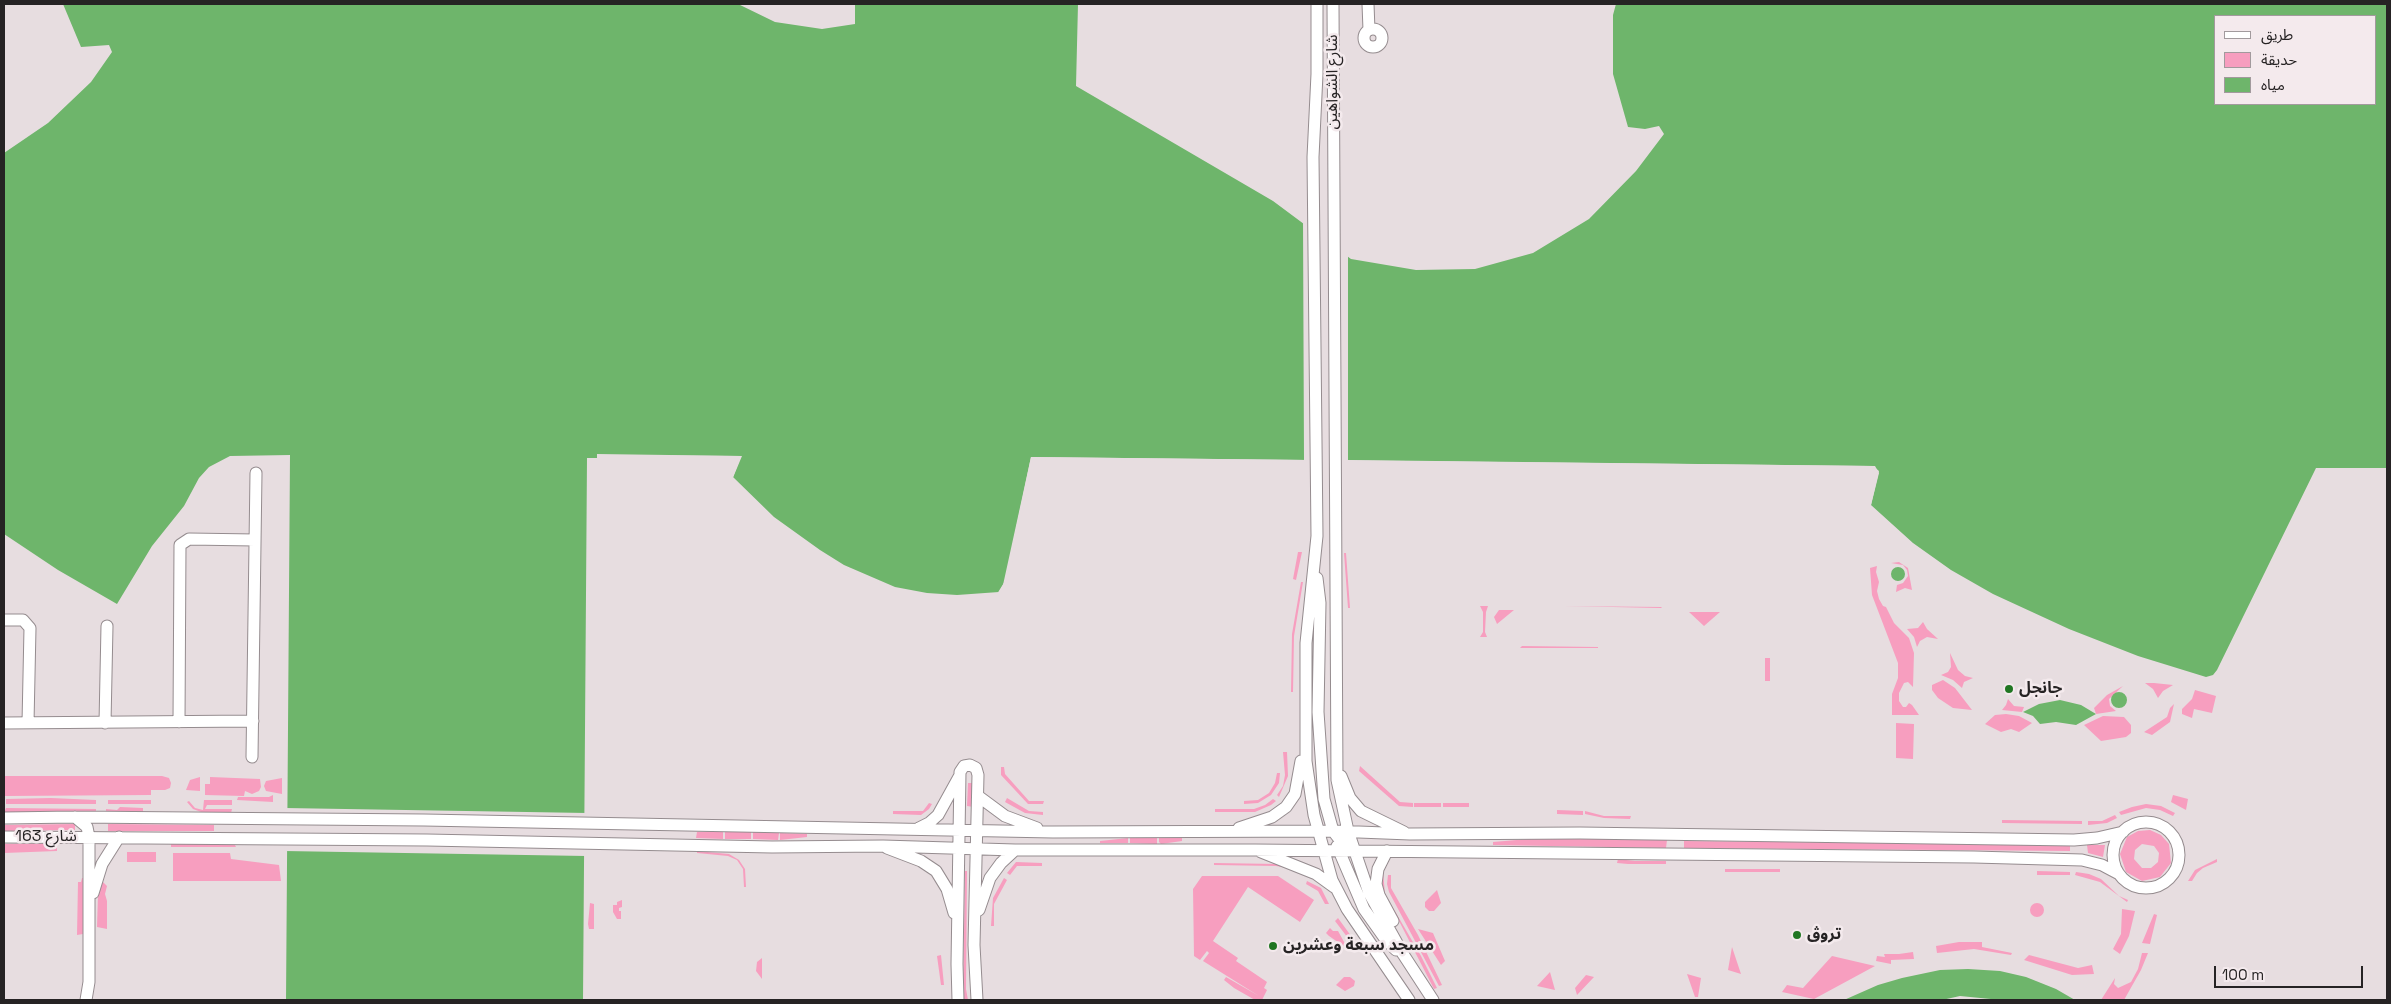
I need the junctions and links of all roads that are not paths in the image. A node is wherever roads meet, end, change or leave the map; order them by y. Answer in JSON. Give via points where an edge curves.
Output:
{"nodes":[{"id":1,"x":1317,"y":4,"type":"edge"},
{"id":2,"x":1333,"y":4,"type":"edge"},
{"id":3,"x":1368,"y":4,"type":"edge"},
{"id":4,"x":1369,"y":30,"type":"dead end"},
{"id":5,"x":256,"y":473,"type":"dead end"},
{"id":6,"x":255,"y":540,"type":"junction"},
{"id":7,"x":1314,"y":567,"type":"junction"},
{"id":8,"x":4,"y":620,"type":"edge"},
{"id":9,"x":107,"y":626,"type":"dead end"},
{"id":10,"x":179,"y":722,"type":"junction"},
{"id":11,"x":253,"y":722,"type":"junction"},
{"id":12,"x":4,"y":723,"type":"edge"},
{"id":13,"x":28,"y":723,"type":"junction"},
{"id":14,"x":105,"y":723,"type":"junction"},
{"id":15,"x":1305,"y":742,"type":"junction"},
{"id":16,"x":252,"y":758,"type":"dead end"},
{"id":17,"x":1336,"y":763,"type":"junction"},
{"id":18,"x":960,"y":776,"type":"junction"},
{"id":19,"x":978,"y":796,"type":"junction"},
{"id":20,"x":75,"y":817,"type":"junction"},
{"id":21,"x":4,"y":818,"type":"edge"},
{"id":22,"x":918,"y":829,"type":"junction"},
{"id":23,"x":959,"y":830,"type":"junction"},
{"id":24,"x":978,"y":831,"type":"junction"},
{"id":25,"x":1229,"y":831,"type":"junction"},
{"id":26,"x":1318,"y":831,"type":"junction"},
{"id":27,"x":1333,"y":831,"type":"junction"},
{"id":28,"x":1348,"y":831,"type":"junction"},
{"id":29,"x":1053,"y":832,"type":"junction"},
{"id":30,"x":2123,"y":832,"type":"junction"},
{"id":31,"x":1410,"y":834,"type":"junction"},
{"id":32,"x":4,"y":837,"type":"edge"},
{"id":33,"x":89,"y":837,"type":"junction"},
{"id":34,"x":119,"y":837,"type":"junction"},
{"id":35,"x":883,"y":846,"type":"junction"},
{"id":36,"x":959,"y":848,"type":"junction"},
{"id":37,"x":977,"y":848,"type":"junction"},
{"id":38,"x":1015,"y":850,"type":"junction"},
{"id":39,"x":1255,"y":850,"type":"junction"},
{"id":40,"x":1323,"y":851,"type":"junction"},
{"id":41,"x":1339,"y":851,"type":"junction"},
{"id":42,"x":1354,"y":851,"type":"junction"},
{"id":43,"x":1387,"y":851,"type":"junction"},
{"id":44,"x":2119,"y":874,"type":"junction"},
{"id":45,"x":1336,"y":889,"type":"junction"},
{"id":46,"x":90,"y":906,"type":"junction"},
{"id":47,"x":975,"y":924,"type":"junction"},
{"id":48,"x":958,"y":927,"type":"junction"},
{"id":49,"x":1403,"y":954,"type":"junction"},
{"id":50,"x":89,"y":982,"type":"junction"},
{"id":51,"x":86,"y":1000,"type":"edge"},
{"id":52,"x":92,"y":1000,"type":"edge"},
{"id":53,"x":958,"y":1000,"type":"edge"},
{"id":54,"x":977,"y":1000,"type":"edge"},
{"id":55,"x":1409,"y":1000,"type":"edge"},
{"id":56,"x":1433,"y":1000,"type":"edge"}],
"edges":[{"from":1,"to":7,"type":"street","name":"شارع الشواهين","via":[[1313,157],[1317,536]]},
{"from":2,"to":17,"type":"street","name":"شارع الشواهين"},
{"from":3,"to":4,"type":"street"},
{"from":5,"to":6,"type":"street"},
{"from":6,"to":10,"type":"street","via":[[189,539],[180,545]]},
{"from":6,"to":11,"type":"street"},
{"from":7,"to":15,"type":"street","via":[[1306,642]]},
{"from":7,"to":27,"type":"street","via":[[1320,603],[1318,712],[1321,763],[1324,799]]},
{"from":8,"to":13,"type":"street","via":[[23,620],[29,626]]},
{"from":9,"to":14,"type":"street"},
{"from":10,"to":11,"type":"street"},
{"from":10,"to":14,"type":"street"},
{"from":11,"to":16,"type":"street"},
{"from":12,"to":13,"type":"street"},
{"from":13,"to":14,"type":"street"},
{"from":15,"to":25,"type":"street","via":[[1297,786],[1286,807],[1272,817]]},
{"from":15,"to":26,"type":"street","via":[[1307,779]]},
{"from":17,"to":28,"type":"street","name":"شارع الشواهين"},
{"from":17,"to":31,"type":"street","via":[[1350,798],[1361,811]]},
{"from":18,"to":19,"type":"street","via":[[961,769],[967,765],[976,768]]},
{"from":18,"to":22,"type":"street","via":[[938,815]]},
{"from":18,"to":23,"type":"street"},
{"from":19,"to":24,"type":"street"},
{"from":19,"to":29,"type":"street","via":[[1014,820]]},
{"from":20,"to":21,"type":"street","name":"شارع 163"},
{"from":20,"to":22,"type":"street","name":"شارع 163"},
{"from":20,"to":33,"type":"street","via":[[84,823]]},
{"from":22,"to":23,"type":"street","name":"شارع 163"},
{"from":23,"to":24,"type":"street","name":"شارع 163"},
{"from":23,"to":36,"type":"street"},
{"from":24,"to":29,"type":"street","name":"شارع 163"},
{"from":24,"to":37,"type":"street"},
{"from":25,"to":26,"type":"street","name":"شارع 163"},
{"from":25,"to":29,"type":"street","name":"شارع 163"},
{"from":26,"to":27,"type":"street","name":"شارع 163"},
{"from":26,"to":40,"type":"street"},
{"from":26,"to":41,"type":"street","via":[[1328,837]]},
{"from":27,"to":28,"type":"street","name":"شارع 163"},
{"from":27,"to":42,"type":"street","via":[[1344,845]]},
{"from":28,"to":31,"type":"street","name":"شارع 163"},
{"from":28,"to":42,"type":"street","name":"شارع الشواهين"},
{"from":30,"to":31,"type":"street","name":"شارع 163","via":[[2084,840],[1589,833]]},
{"from":30,"to":44,"type":"street","via":[[2113,852]]},
{"from":30,"to":44,"type":"street","via":[[2134,824],[2148,822],[2161,826],[2172,834],[2180,857],[2174,874],[2154,888],[2134,886]]},
{"from":32,"to":33,"type":"street","name":"شارع 163"},
{"from":33,"to":34,"type":"street","name":"شارع 163"},
{"from":33,"to":46,"type":"street"},
{"from":34,"to":35,"type":"street","name":"شارع 163"},
{"from":34,"to":46,"type":"street","via":[[102,864]]},
{"from":35,"to":36,"type":"street","name":"شارع 163"},
{"from":35,"to":48,"type":"street","via":[[921,861],[936,871],[947,888]]},
{"from":36,"to":37,"type":"street","name":"شارع 163"},
{"from":36,"to":48,"type":"street"},
{"from":37,"to":38,"type":"street","name":"شارع 163"},
{"from":37,"to":47,"type":"street"},
{"from":38,"to":39,"type":"street","name":"شارع 163"},
{"from":38,"to":47,"type":"street","via":[[990,878]]},
{"from":39,"to":40,"type":"street","name":"شارع 163"},
{"from":39,"to":45,"type":"street","via":[[1316,874]]},
{"from":40,"to":41,"type":"street","name":"شارع 163"},
{"from":40,"to":45,"type":"street"},
{"from":41,"to":42,"type":"street","name":"شارع 163"},
{"from":41,"to":49,"type":"street","via":[[1371,920],[1390,946]]},
{"from":42,"to":43,"type":"street","name":"شارع 163"},
{"from":42,"to":49,"type":"street","name":"شارع الشواهين","via":[[1369,893]]},
{"from":43,"to":44,"type":"street","name":"شارع 163","via":[[2073,859],[2097,863]]},
{"from":43,"to":49,"type":"street","via":[[1378,869],[1376,884],[1400,938]]},
{"from":45,"to":55,"type":"street"},
{"from":46,"to":50,"type":"street"},
{"from":47,"to":54,"type":"street"},
{"from":48,"to":53,"type":"street"},
{"from":49,"to":56,"type":"street"},
{"from":50,"to":51,"type":"street"},
{"from":50,"to":52,"type":"street"}]}
